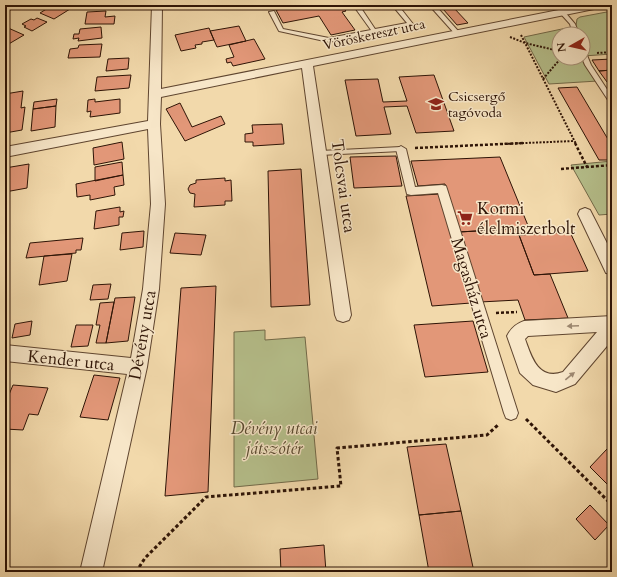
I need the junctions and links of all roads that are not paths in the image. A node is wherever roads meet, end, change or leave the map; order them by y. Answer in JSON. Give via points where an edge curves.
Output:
{"nodes":[{"id":1,"x":13,"y":5,"type":"edge"},
{"id":2,"x":157,"y":5,"type":"edge"},
{"id":3,"x":356,"y":5,"type":"edge"},
{"id":4,"x":395,"y":5,"type":"edge"},
{"id":5,"x":432,"y":5,"type":"edge"},
{"id":6,"x":478,"y":5,"type":"edge"},
{"id":7,"x":496,"y":5,"type":"edge"},
{"id":8,"x":599,"y":5,"type":"edge"},
{"id":9,"x":5,"y":9,"type":"edge"},
{"id":10,"x":272,"y":12,"type":"dead end"},
{"id":11,"x":562,"y":12,"type":"junction"},
{"id":12,"x":573,"y":26,"type":"edge"},
{"id":13,"x":374,"y":31,"type":"junction"},
{"id":14,"x":457,"y":33,"type":"junction"},
{"id":15,"x":307,"y":64,"type":"junction"},
{"id":16,"x":589,"y":66,"type":"edge"},
{"id":17,"x":155,"y":94,"type":"junction"},
{"id":18,"x":612,"y":102,"type":"edge"},
{"id":19,"x":154,"y":124,"type":"junction"},
{"id":20,"x":401,"y":149,"type":"joint"},
{"id":21,"x":5,"y":152,"type":"edge"},
{"id":22,"x":320,"y":153,"type":"junction"},
{"id":23,"x":585,"y":214,"type":"dead end"},
{"id":24,"x":612,"y":268,"type":"edge"},
{"id":25,"x":344,"y":314,"type":"dead end"},
{"id":26,"x":612,"y":324,"type":"edge"},
{"id":27,"x":612,"y":328,"type":"edge"},
{"id":28,"x":5,"y":353,"type":"edge"},
{"id":29,"x":138,"y":367,"type":"junction"},
{"id":30,"x":511,"y":413,"type":"road end"},
{"id":31,"x":90,"y":572,"type":"edge"}],
"edges":[{"from":1,"to":9,"type":"street"},
{"from":2,"to":17,"type":"street","name":"Dévény utca"},
{"from":3,"to":13,"type":"lane"},
{"from":4,"to":13,"type":"lane","via":[[410,24]]},
{"from":5,"to":14,"type":"lane"},
{"from":6,"to":7,"type":"lane"},
{"from":8,"to":11,"type":"street","name":"Vöröskereszt utca"},
{"from":10,"to":13,"type":"lane","via":[[281,30],[329,40]]},
{"from":11,"to":12,"type":"lane"},
{"from":11,"to":14,"type":"street","name":"Vöröskereszt utca"},
{"from":14,"to":15,"type":"street","name":"Vöröskereszt utca"},
{"from":15,"to":17,"type":"street","name":"Vöröskereszt utca"},
{"from":15,"to":22,"type":"street","name":"Tolcsvai utca"},
{"from":16,"to":18,"type":"lane"},
{"from":17,"to":19,"type":"street","name":"Dévény utca"},
{"from":19,"to":21,"type":"street"},
{"from":19,"to":29,"type":"street","name":"Dévény utca","via":[[158,204],[151,289]]},
{"from":20,"to":22,"type":"lane"},
{"from":20,"to":30,"type":"street","name":"Magasház utca","via":[[411,191],[442,189]]},
{"from":22,"to":25,"type":"street","name":"Tolcsvai utca"},
{"from":23,"to":24,"type":"street"},
{"from":26,"to":27,"type":"street","name":"Magasház utca","one_way":true,"via":[[524,329],[516,336],[526,367],[539,378],[556,383],[570,378]]},
{"from":28,"to":29,"type":"street","name":"Kender utca"},
{"from":29,"to":31,"type":"street","name":"Dévény utca"}]}
